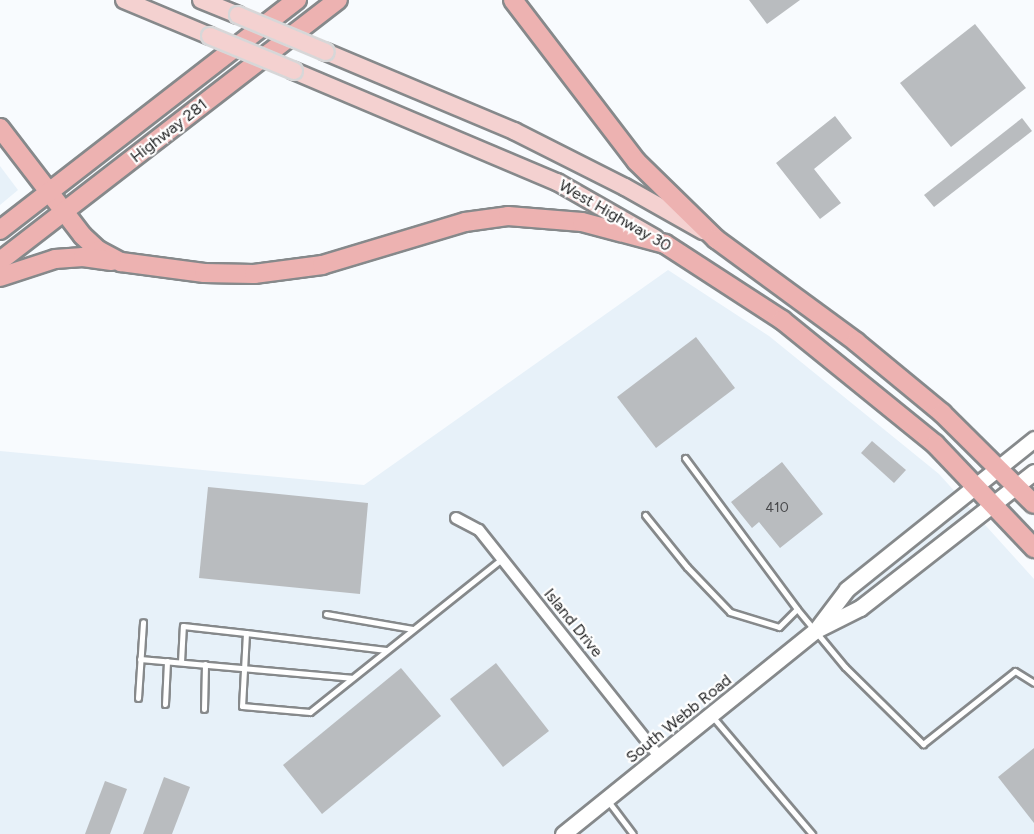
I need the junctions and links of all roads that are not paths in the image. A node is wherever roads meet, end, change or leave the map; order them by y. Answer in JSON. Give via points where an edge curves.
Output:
{"nodes":[{"id":1,"x":124,"y":0,"type":"edge"},
{"id":2,"x":201,"y":0,"type":"edge"},
{"id":3,"x":297,"y":0,"type":"edge"},
{"id":4,"x":338,"y":0,"type":"edge"},
{"id":5,"x":514,"y":0,"type":"edge"},
{"id":6,"x":0,"y":128,"type":"edge"},
{"id":7,"x":48,"y":192,"type":"junction"},
{"id":8,"x":64,"y":212,"type":"junction"},
{"id":9,"x":0,"y":230,"type":"edge"},
{"id":10,"x":716,"y":239,"type":"junction"},
{"id":11,"x":665,"y":244,"type":"junction"},
{"id":12,"x":0,"y":261,"type":"edge"},
{"id":13,"x":121,"y":262,"type":"junction"},
{"id":14,"x":0,"y":277,"type":"edge"},
{"id":15,"x":1034,"y":440,"type":"edge"},
{"id":16,"x":685,"y":458,"type":"dead end"},
{"id":17,"x":999,"y":466,"type":"junction"},
{"id":18,"x":1034,"y":472,"type":"edge"},
{"id":19,"x":976,"y":485,"type":"junction"},
{"id":20,"x":1017,"y":485,"type":"junction"},
{"id":21,"x":993,"y":504,"type":"junction"},
{"id":22,"x":1034,"y":504,"type":"edge"},
{"id":23,"x":645,"y":515,"type":"dead end"},
{"id":24,"x":456,"y":518,"type":"dead end"},
{"id":25,"x":1034,"y":548,"type":"edge"},
{"id":26,"x":502,"y":559,"type":"junction"},
{"id":27,"x":797,"y":609,"type":"junction"},
{"id":28,"x":326,"y":614,"type":"dead end"},
{"id":29,"x":143,"y":622,"type":"dead end"},
{"id":30,"x":413,"y":628,"type":"junction"},
{"id":31,"x":816,"y":630,"type":"junction"},
{"id":32,"x":246,"y":633,"type":"junction"},
{"id":33,"x":386,"y":650,"type":"junction"},
{"id":34,"x":140,"y":659,"type":"junction"},
{"id":35,"x":167,"y":662,"type":"junction"},
{"id":36,"x":181,"y":662,"type":"junction"},
{"id":37,"x":205,"y":664,"type":"junction"},
{"id":38,"x":244,"y":667,"type":"junction"},
{"id":39,"x":351,"y":678,"type":"junction"},
{"id":40,"x":1034,"y":683,"type":"edge"},
{"id":41,"x":138,"y":698,"type":"dead end"},
{"id":42,"x":165,"y":704,"type":"dead end"},
{"id":43,"x":204,"y":709,"type":"dead end"},
{"id":44,"x":712,"y":716,"type":"junction"},
{"id":45,"x":659,"y":756,"type":"junction"},
{"id":46,"x":607,"y":800,"type":"junction"},
{"id":47,"x":563,"y":834,"type":"edge"},
{"id":48,"x":633,"y":834,"type":"edge"},
{"id":49,"x":812,"y":834,"type":"edge"}],
"edges":[{"from":1,"to":11,"type":"main road","name":"West Highway 30","bridge":true,"via":[[557,182]]},
{"from":2,"to":10,"type":"main road","name":"West Highway 30","bridge":true,"via":[[514,131],[626,187]]},
{"from":3,"to":7,"type":"highway","name":"Highway 281"},
{"from":4,"to":8,"type":"highway","name":"Highway 281"},
{"from":5,"to":10,"type":"highway","via":[[636,161]]},
{"from":6,"to":7,"type":"highway"},
{"from":7,"to":8,"type":"highway"},
{"from":7,"to":9,"type":"highway","name":"Highway 281"},
{"from":8,"to":12,"type":"highway","name":"Highway 281"},
{"from":8,"to":13,"type":"highway","via":[[98,250]]},
{"from":10,"to":17,"type":"highway","name":"West Highway 30","via":[[856,342]]},
{"from":11,"to":13,"type":"highway","via":[[582,222],[508,216],[465,222],[322,266],[254,274],[204,273]]},
{"from":11,"to":19,"type":"highway","name":"West Highway 30","via":[[782,320],[935,444]]},
{"from":13,"to":14,"type":"highway","via":[[82,256],[55,259]]},
{"from":15,"to":17,"type":"street","name":"South Webb Road"},
{"from":16,"to":27,"type":"lane"},
{"from":17,"to":19,"type":"street","name":"South Webb Road"},
{"from":17,"to":20,"type":"highway","name":"West Highway 30"},
{"from":18,"to":20,"type":"street","name":"South Webb Road"},
{"from":19,"to":21,"type":"highway","name":"West Highway 30"},
{"from":19,"to":31,"type":"street","name":"South Webb Road","via":[[847,589]]},
{"from":20,"to":21,"type":"street","name":"South Webb Road"},
{"from":20,"to":22,"type":"highway","name":"West Highway 30"},
{"from":21,"to":25,"type":"highway","name":"West Highway 30"},
{"from":21,"to":31,"type":"street","name":"South Webb Road","via":[[860,608]]},
{"from":23,"to":27,"type":"lane","via":[[730,612],[779,627]]},
{"from":24,"to":26,"type":"street","name":"Island Drive","via":[[479,530]]},
{"from":26,"to":30,"type":"lane"},
{"from":26,"to":45,"type":"street","name":"Island Drive"},
{"from":27,"to":31,"type":"lane"},
{"from":28,"to":30,"type":"lane"},
{"from":29,"to":34,"type":"lane"},
{"from":30,"to":33,"type":"lane"},
{"from":31,"to":40,"type":"lane","via":[[845,667],[923,744],[1016,670]]},
{"from":31,"to":44,"type":"street","name":"South Webb Road"},
{"from":32,"to":33,"type":"lane"},
{"from":32,"to":36,"type":"lane","via":[[183,626]]},
{"from":32,"to":38,"type":"lane"},
{"from":33,"to":39,"type":"lane"},
{"from":34,"to":35,"type":"lane"},
{"from":34,"to":41,"type":"lane"},
{"from":35,"to":36,"type":"lane"},
{"from":35,"to":42,"type":"lane"},
{"from":36,"to":37,"type":"lane"},
{"from":37,"to":38,"type":"lane"},
{"from":37,"to":43,"type":"lane"},
{"from":38,"to":39,"type":"lane"},
{"from":38,"to":39,"type":"lane","via":[[242,706],[310,712]]},
{"from":44,"to":45,"type":"street","name":"South Webb Road"},
{"from":44,"to":49,"type":"lane"},
{"from":45,"to":46,"type":"street","name":"South Webb Road"},
{"from":46,"to":47,"type":"street","name":"South Webb Road"},
{"from":46,"to":48,"type":"lane"}]}
